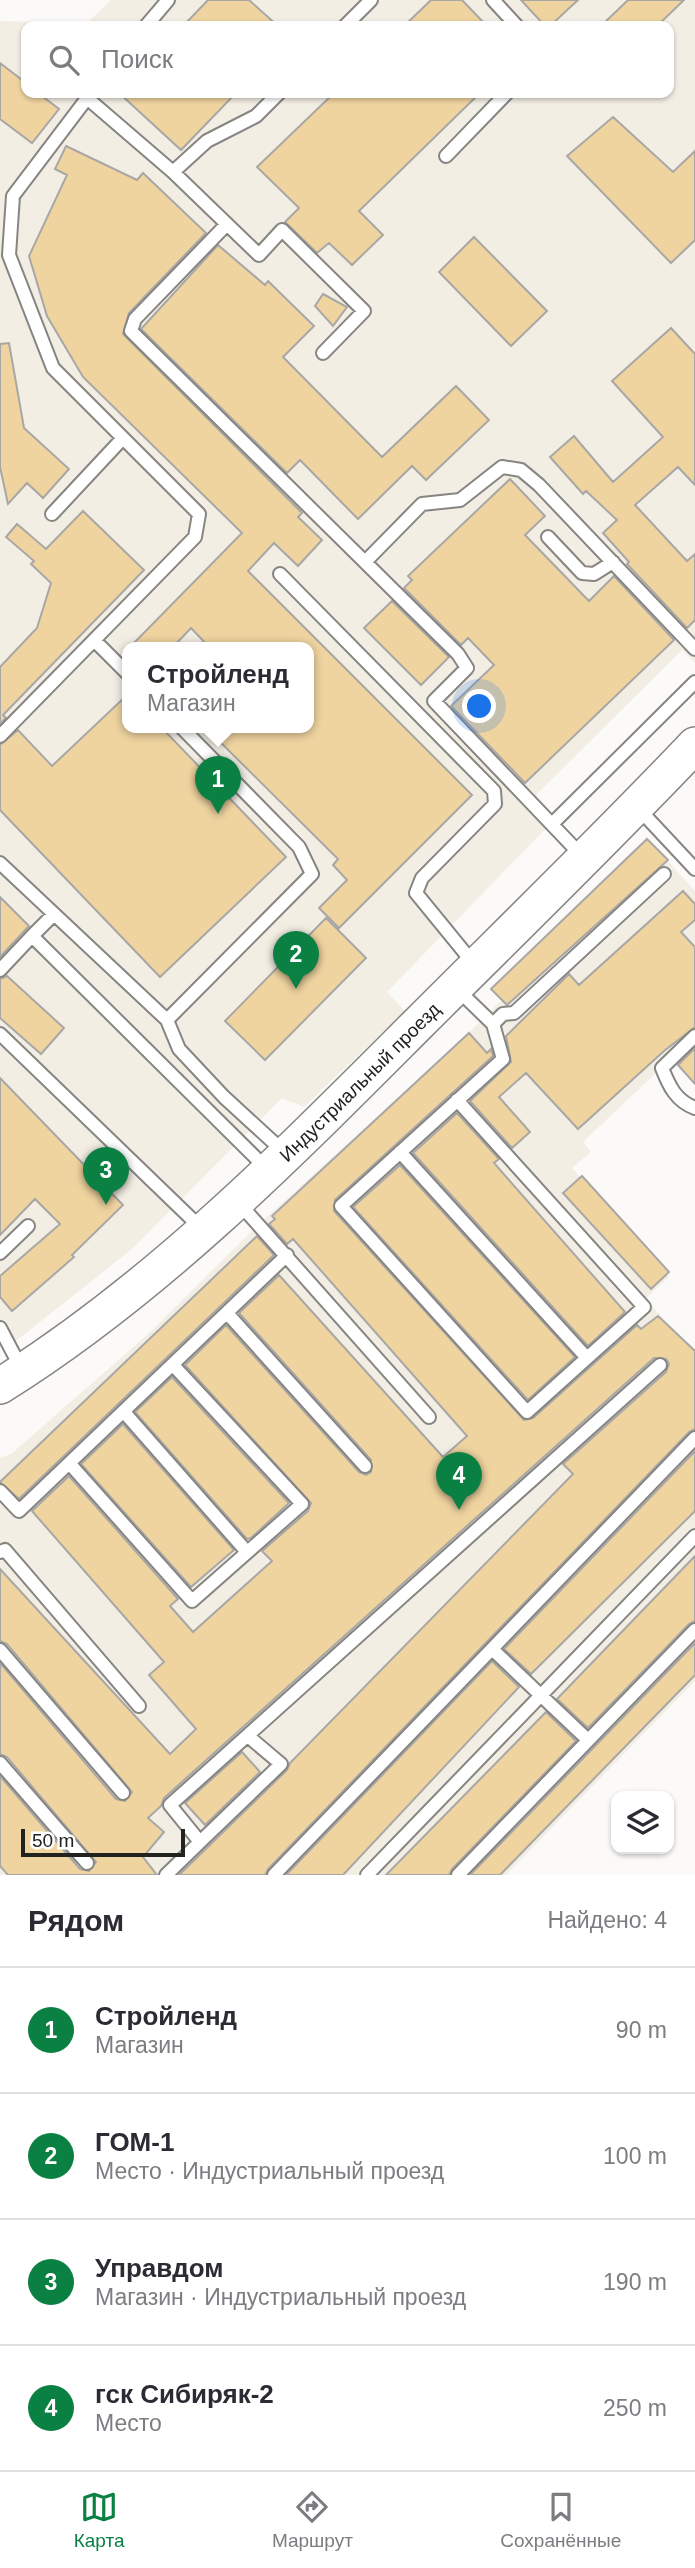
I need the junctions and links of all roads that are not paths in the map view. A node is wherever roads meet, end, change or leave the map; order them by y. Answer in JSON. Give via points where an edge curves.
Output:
{"nodes":[{"id":1,"x":168,"y":0,"type":"edge"},
{"id":2,"x":372,"y":0,"type":"edge"},
{"id":3,"x":493,"y":0,"type":"edge"},
{"id":4,"x":150,"y":21,"type":"edge"},
{"id":5,"x":350,"y":21,"type":"edge"},
{"id":6,"x":512,"y":21,"type":"edge"},
{"id":7,"x":87,"y":98,"type":"edge"},
{"id":8,"x":92,"y":98,"type":"edge"},
{"id":9,"x":274,"y":98,"type":"edge"},
{"id":10,"x":503,"y":98,"type":"edge"},
{"id":11,"x":446,"y":156,"type":"dead end"},
{"id":12,"x":173,"y":172,"type":"junction"},
{"id":13,"x":227,"y":224,"type":"junction"},
{"id":14,"x":323,"y":354,"type":"dead end"},
{"id":15,"x":123,"y":438,"type":"junction"},
{"id":16,"x":52,"y":514,"type":"dead end"},
{"id":17,"x":548,"y":537,"type":"dead end"},
{"id":18,"x":365,"y":562,"type":"junction"},
{"id":19,"x":613,"y":562,"type":"junction"},
{"id":20,"x":280,"y":574,"type":"dead end"},
{"id":21,"x":96,"y":642,"type":"junction"},
{"id":22,"x":695,"y":649,"type":"edge"},
{"id":23,"x":122,"y":668,"type":"edge"},
{"id":24,"x":695,"y":682,"type":"edge"},
{"id":25,"x":187,"y":733,"type":"edge"},
{"id":26,"x":0,"y":736,"type":"edge"},
{"id":27,"x":695,"y":745,"type":"edge"},
{"id":28,"x":637,"y":807,"type":"junction"},
{"id":29,"x":552,"y":824,"type":"junction"},
{"id":30,"x":585,"y":859,"type":"junction"},
{"id":31,"x":0,"y":863,"type":"edge"},
{"id":32,"x":695,"y":869,"type":"edge"},
{"id":33,"x":664,"y":874,"type":"dead end"},
{"id":34,"x":54,"y":914,"type":"junction"},
{"id":35,"x":32,"y":936,"type":"junction"},
{"id":36,"x":0,"y":970,"type":"edge"},
{"id":37,"x":466,"y":977,"type":"junction"},
{"id":38,"x":167,"y":1020,"type":"junction"},
{"id":39,"x":493,"y":1024,"type":"junction"},
{"id":40,"x":0,"y":1034,"type":"edge"},
{"id":41,"x":695,"y":1036,"type":"edge"},
{"id":42,"x":179,"y":1049,"type":"junction"},
{"id":43,"x":184,"y":1083,"type":"junction"},
{"id":44,"x":457,"y":1100,"type":"junction"},
{"id":45,"x":695,"y":1108,"type":"edge"},
{"id":46,"x":400,"y":1152,"type":"junction"},
{"id":47,"x":278,"y":1163,"type":"junction"},
{"id":48,"x":238,"y":1201,"type":"junction"},
{"id":49,"x":28,"y":1226,"type":"dead end"},
{"id":50,"x":204,"y":1231,"type":"junction"},
{"id":51,"x":0,"y":1254,"type":"edge"},
{"id":52,"x":287,"y":1255,"type":"junction"},
{"id":53,"x":227,"y":1313,"type":"junction"},
{"id":54,"x":0,"y":1328,"type":"edge"},
{"id":55,"x":587,"y":1358,"type":"junction"},
{"id":56,"x":173,"y":1365,"type":"junction"},
{"id":57,"x":660,"y":1365,"type":"dead end"},
{"id":58,"x":12,"y":1379,"type":"edge"},
{"id":59,"x":124,"y":1412,"type":"junction"},
{"id":60,"x":429,"y":1417,"type":"dead end"},
{"id":61,"x":695,"y":1438,"type":"edge"},
{"id":62,"x":70,"y":1464,"type":"junction"},
{"id":63,"x":365,"y":1466,"type":"dead end"},
{"id":64,"x":0,"y":1491,"type":"edge"},
{"id":65,"x":695,"y":1536,"type":"edge"},
{"id":66,"x":0,"y":1552,"type":"edge"},
{"id":67,"x":247,"y":1552,"type":"junction"},
{"id":68,"x":695,"y":1630,"type":"edge"},
{"id":69,"x":492,"y":1649,"type":"junction"},
{"id":70,"x":0,"y":1650,"type":"edge"},
{"id":71,"x":540,"y":1695,"type":"junction"},
{"id":72,"x":139,"y":1706,"type":"dead end"},
{"id":73,"x":248,"y":1737,"type":"junction"},
{"id":74,"x":588,"y":1740,"type":"junction"},
{"id":75,"x":0,"y":1763,"type":"edge"},
{"id":76,"x":123,"y":1793,"type":"dead end"},
{"id":77,"x":200,"y":1842,"type":"junction"},
{"id":78,"x":88,"y":1863,"type":"dead end"},
{"id":79,"x":166,"y":1875,"type":"edge"},
{"id":80,"x":274,"y":1875,"type":"edge"},
{"id":81,"x":366,"y":1875,"type":"edge"},
{"id":82,"x":458,"y":1875,"type":"edge"}],
"edges":[{"from":1,"to":4,"type":"lane"},
{"from":2,"to":5,"type":"lane"},
{"from":3,"to":6,"type":"lane"},
{"from":7,"to":15,"type":"lane","via":[[13,196],[9,255],[53,368]]},
{"from":8,"to":12,"type":"lane"},
{"from":9,"to":12,"type":"lane","via":[[256,116],[206,141]]},
{"from":10,"to":11,"type":"lane"},
{"from":12,"to":13,"type":"lane"},
{"from":13,"to":14,"type":"lane","via":[[259,255],[282,230],[364,311]]},
{"from":13,"to":18,"type":"lane","via":[[135,319],[131,331]]},
{"from":15,"to":16,"type":"lane"},
{"from":15,"to":21,"type":"lane","via":[[199,514],[195,537]]},
{"from":17,"to":19,"type":"lane","via":[[582,573],[594,574]]},
{"from":18,"to":19,"type":"lane","via":[[422,504],[460,500],[502,467],[521,470],[539,485]]},
{"from":18,"to":29,"type":"lane","via":[[467,668],[434,701]]},
{"from":19,"to":22,"type":"lane"},
{"from":20,"to":37,"type":"lane","via":[[494,791],[495,804],[422,878],[416,893]]},
{"from":21,"to":23,"type":"lane"},
{"from":21,"to":26,"type":"lane"},
{"from":24,"to":29,"type":"lane"},
{"from":25,"to":38,"type":"lane","via":[[299,846],[312,874]]},
{"from":27,"to":28,"type":"street","name":"Индустриальный проезд"},
{"from":28,"to":30,"type":"street","name":"Индустриальный проезд"},
{"from":28,"to":32,"type":"lane"},
{"from":29,"to":30,"type":"lane"},
{"from":30,"to":37,"type":"street","name":"Индустриальный проезд"},
{"from":31,"to":34,"type":"lane"},
{"from":33,"to":39,"type":"lane","via":[[514,1013],[503,1014]]},
{"from":34,"to":35,"type":"lane"},
{"from":34,"to":38,"type":"lane"},
{"from":35,"to":36,"type":"lane"},
{"from":35,"to":43,"type":"lane"},
{"from":37,"to":39,"type":"lane"},
{"from":37,"to":47,"type":"street","name":"Индустриальный проезд"},
{"from":38,"to":42,"type":"lane"},
{"from":39,"to":44,"type":"lane","via":[[503,1059]]},
{"from":40,"to":50,"type":"lane"},
{"from":41,"to":45,"type":"lane","via":[[662,1068],[670,1088]]},
{"from":42,"to":43,"type":"lane"},
{"from":42,"to":47,"type":"lane"},
{"from":43,"to":47,"type":"lane"},
{"from":44,"to":46,"type":"lane"},
{"from":44,"to":55,"type":"lane","via":[[644,1307]]},
{"from":46,"to":55,"type":"lane"},
{"from":46,"to":55,"type":"lane","via":[[341,1206],[527,1412]]},
{"from":47,"to":48,"type":"street","name":"Индустриальный проезд"},
{"from":48,"to":50,"type":"street","name":"Индустриальный проезд"},
{"from":48,"to":52,"type":"lane"},
{"from":49,"to":51,"type":"lane"},
{"from":50,"to":58,"type":"street","name":"Индустриальный проезд","via":[[70,1342]]},
{"from":52,"to":53,"type":"lane"},
{"from":52,"to":60,"type":"lane"},
{"from":53,"to":56,"type":"lane"},
{"from":53,"to":63,"type":"lane"},
{"from":54,"to":58,"type":"lane"},
{"from":56,"to":59,"type":"lane"},
{"from":56,"to":67,"type":"lane","via":[[302,1504]]},
{"from":57,"to":73,"type":"lane"},
{"from":59,"to":62,"type":"lane"},
{"from":59,"to":67,"type":"lane"},
{"from":61,"to":69,"type":"lane"},
{"from":62,"to":64,"type":"lane","via":[[19,1511]]},
{"from":62,"to":67,"type":"lane","via":[[192,1601]]},
{"from":65,"to":71,"type":"lane"},
{"from":66,"to":72,"type":"lane","via":[[5,1550]]},
{"from":68,"to":74,"type":"lane"},
{"from":69,"to":71,"type":"lane"},
{"from":69,"to":80,"type":"lane"},
{"from":70,"to":76,"type":"lane"},
{"from":71,"to":74,"type":"lane"},
{"from":71,"to":81,"type":"lane"},
{"from":73,"to":77,"type":"lane","via":[[170,1805]]},
{"from":73,"to":77,"type":"lane","via":[[281,1764]]},
{"from":74,"to":82,"type":"lane"},
{"from":75,"to":78,"type":"lane"},
{"from":77,"to":79,"type":"lane"}]}
